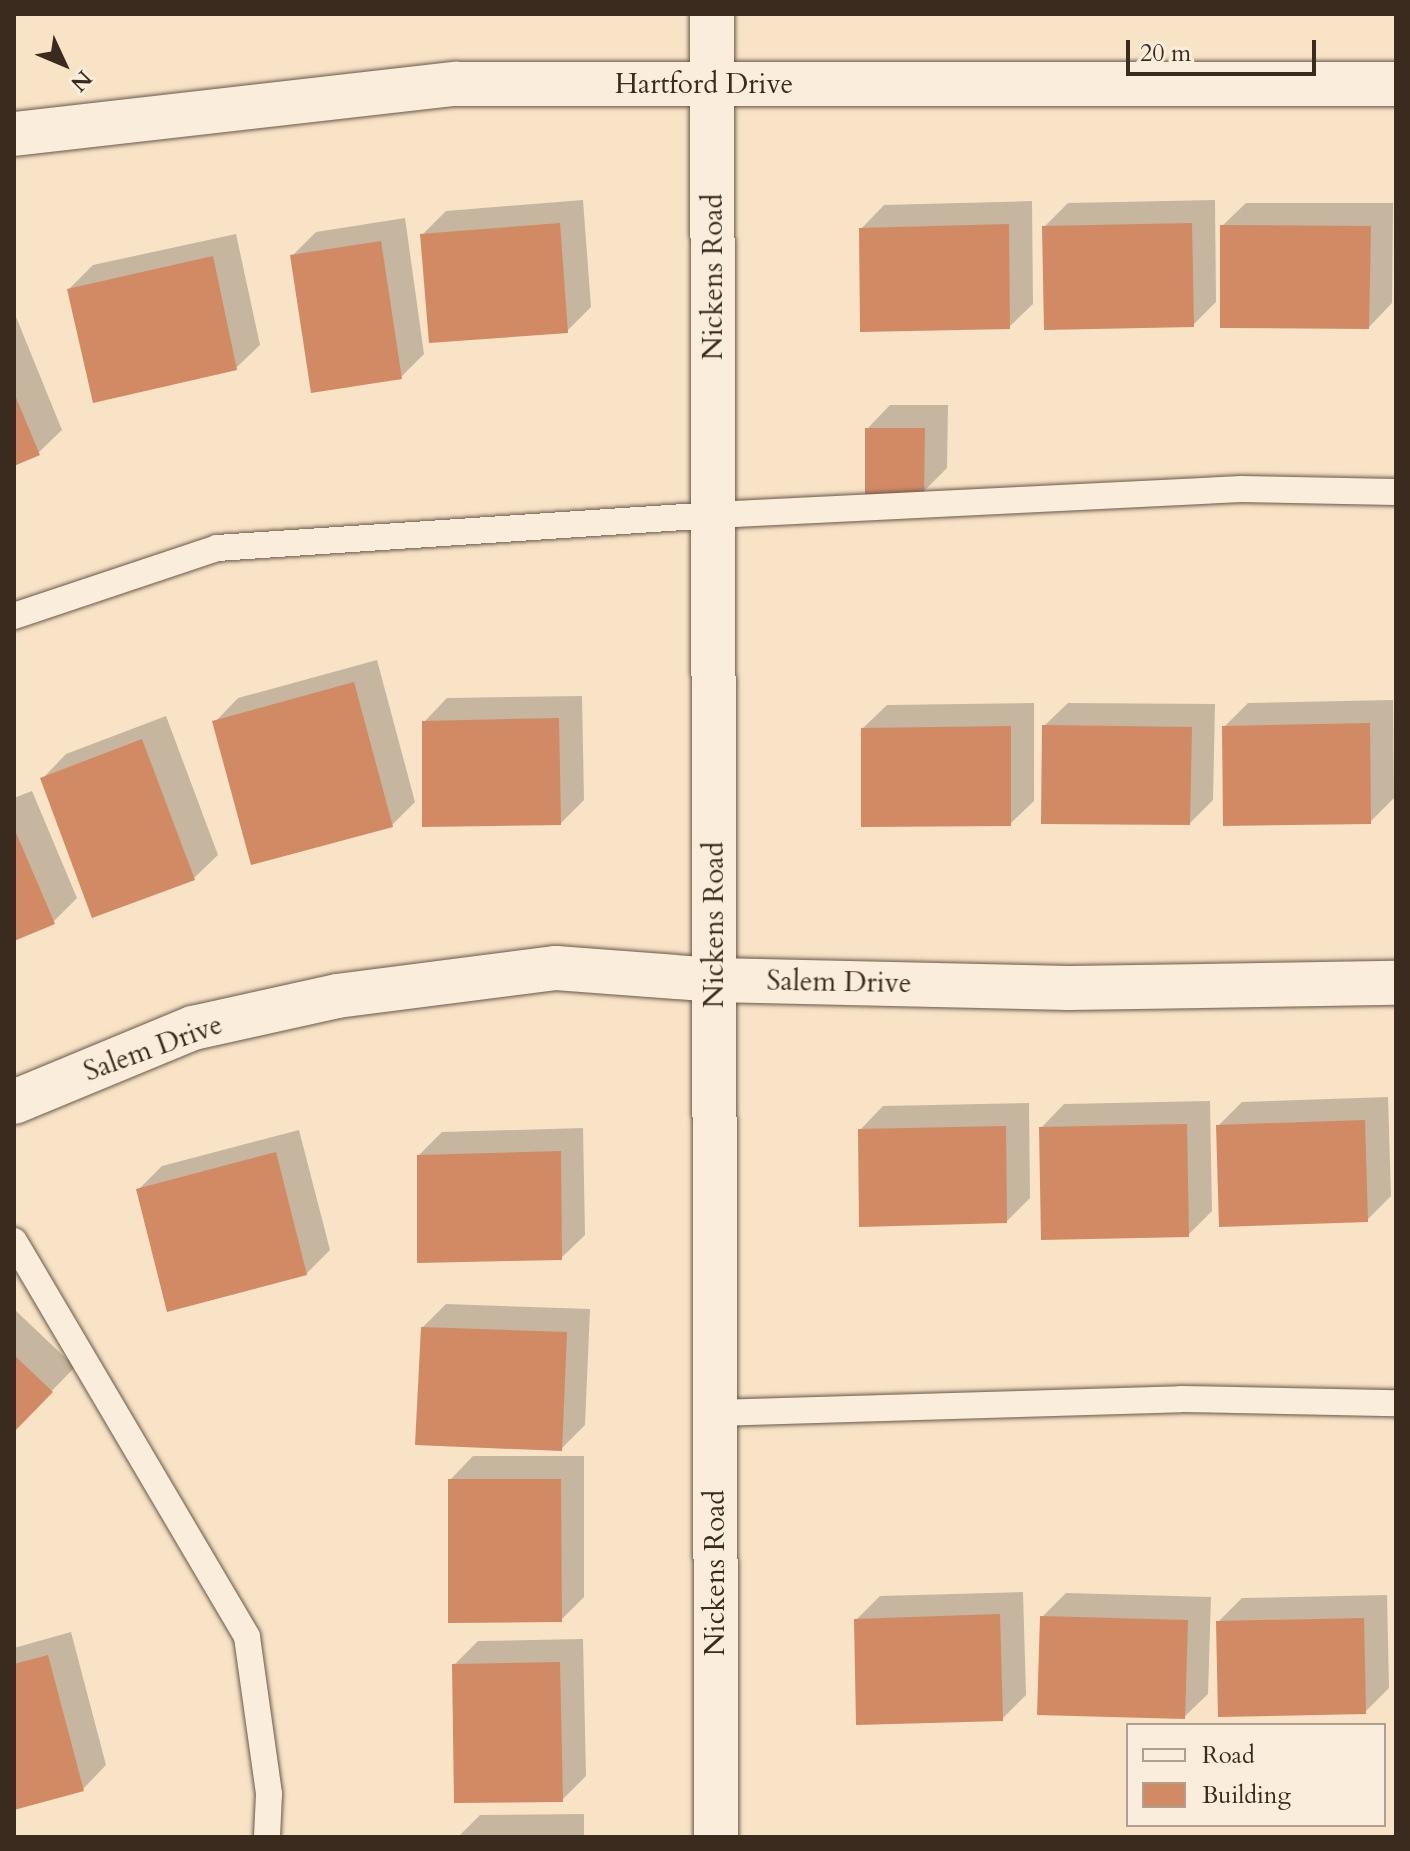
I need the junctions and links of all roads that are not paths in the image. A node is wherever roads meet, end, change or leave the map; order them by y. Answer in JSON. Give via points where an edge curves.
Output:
{"nodes":[{"id":1,"x":712,"y":14,"type":"edge"},
{"id":2,"x":713,"y":84,"type":"junction"},
{"id":3,"x":1396,"y":84,"type":"edge"},
{"id":4,"x":14,"y":134,"type":"edge"},
{"id":5,"x":1396,"y":492,"type":"edge"},
{"id":6,"x":714,"y":515,"type":"junction"},
{"id":7,"x":14,"y":616,"type":"edge"},
{"id":8,"x":715,"y":980,"type":"junction"},
{"id":9,"x":1396,"y":983,"type":"edge"},
{"id":10,"x":14,"y":1102,"type":"edge"},
{"id":11,"x":14,"y":1241,"type":"edge"},
{"id":12,"x":1396,"y":1403,"type":"edge"},
{"id":13,"x":715,"y":1413,"type":"junction"},
{"id":14,"x":267,"y":1837,"type":"edge"},
{"id":15,"x":716,"y":1837,"type":"edge"}],
"edges":[{"from":1,"to":2,"type":"street","name":"Nickens Road"},
{"from":2,"to":3,"type":"street","name":"Hartford Drive"},
{"from":2,"to":4,"type":"street","name":"Hartford Drive","via":[[456,84]]},
{"from":2,"to":6,"type":"street","name":"Nickens Road"},
{"from":5,"to":6,"type":"lane","via":[[1241,489]]},
{"from":6,"to":7,"type":"lane","via":[[217,548]]},
{"from":6,"to":8,"type":"street","name":"Nickens Road"},
{"from":8,"to":9,"type":"street","name":"Salem Drive","via":[[1069,988]]},
{"from":8,"to":10,"type":"street","name":"Salem Drive","via":[[556,968],[337,996],[193,1028]]},
{"from":8,"to":13,"type":"street","name":"Nickens Road"},
{"from":11,"to":14,"type":"lane","via":[[247,1637],[269,1794]]},
{"from":12,"to":13,"type":"lane","via":[[1181,1399]]},
{"from":13,"to":15,"type":"street","name":"Nickens Road"}]}
